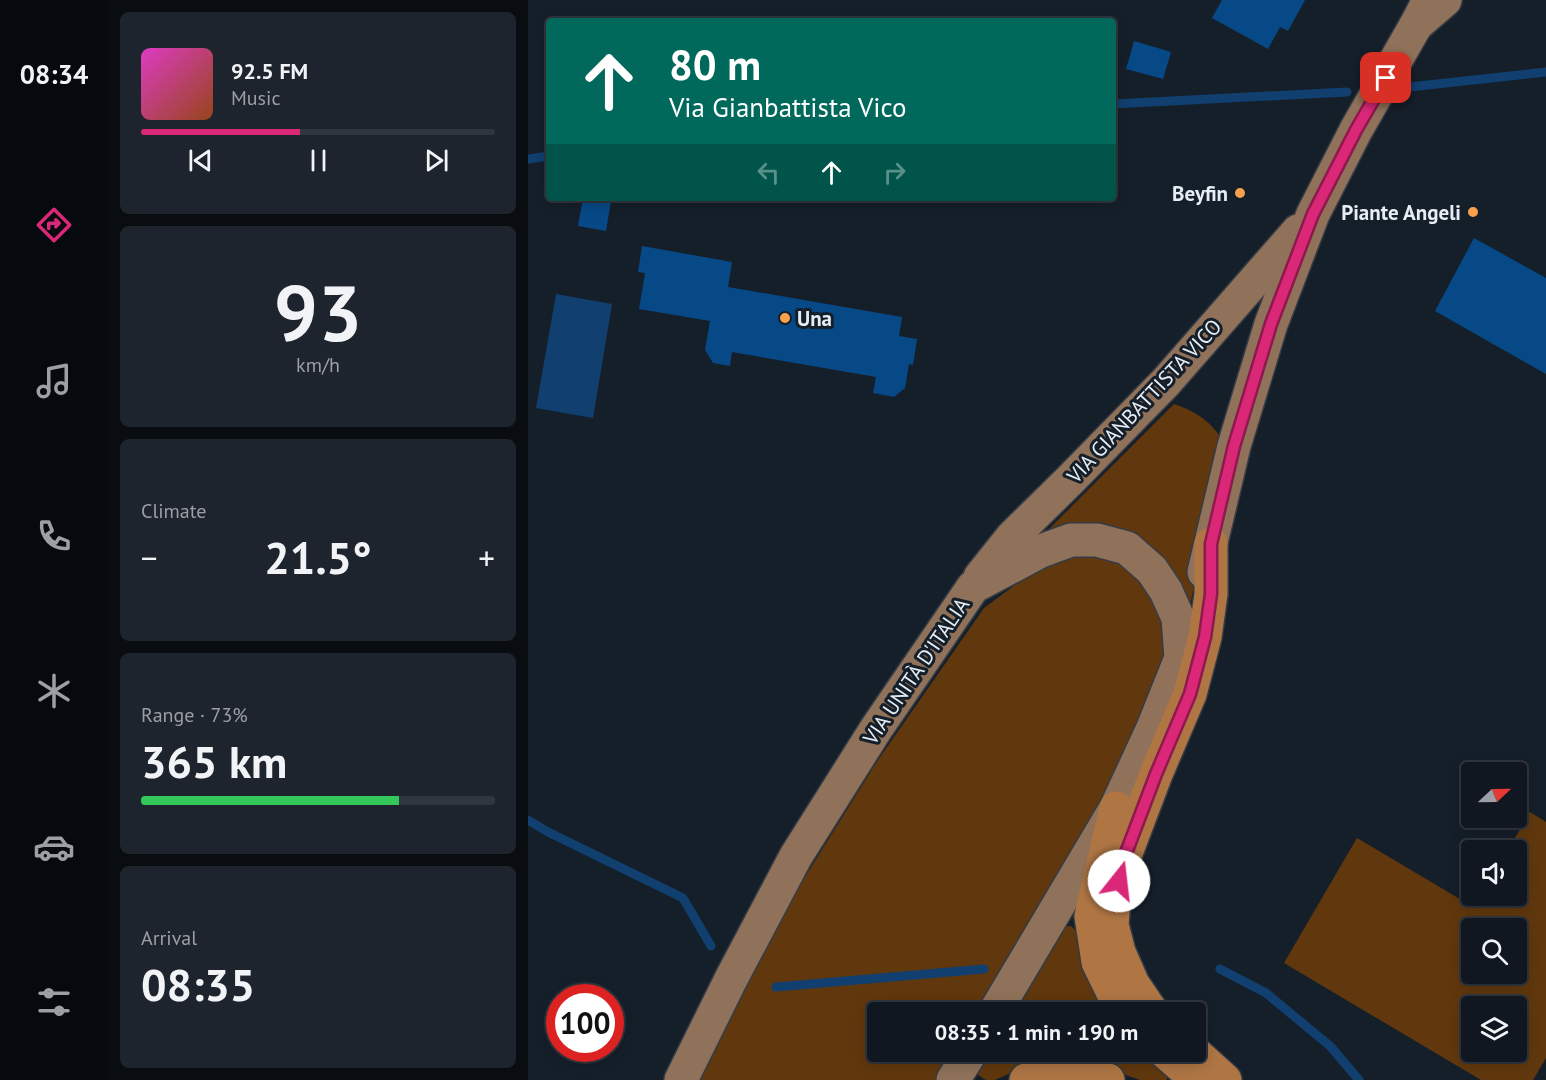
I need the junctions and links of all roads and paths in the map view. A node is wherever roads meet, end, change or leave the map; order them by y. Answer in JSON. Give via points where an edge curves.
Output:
{"nodes":[{"id":1,"x":1445,"y":0,"type":"edge"},
{"id":2,"x":1422,"y":12,"type":"edge"},
{"id":3,"x":1313,"y":214,"type":"junction"},
{"id":4,"x":1211,"y":544,"type":"junction"},
{"id":5,"x":973,"y":586,"type":"junction"},
{"id":6,"x":1181,"y":658,"type":"junction"},
{"id":7,"x":1116,"y":808,"type":"junction"},
{"id":8,"x":1001,"y":1002,"type":"edge"},
{"id":9,"x":1118,"y":1002,"type":"edge"},
{"id":10,"x":1145,"y":1002,"type":"edge"},
{"id":11,"x":964,"y":1062,"type":"edge"},
{"id":12,"x":1176,"y":1062,"type":"edge"},
{"id":13,"x":1205,"y":1062,"type":"edge"},
{"id":14,"x":681,"y":1080,"type":"edge"},
{"id":15,"x":953,"y":1080,"type":"edge"},
{"id":16,"x":1026,"y":1080,"type":"edge"},
{"id":17,"x":1108,"y":1080,"type":"edge"},
{"id":18,"x":1197,"y":1080,"type":"edge"},
{"id":19,"x":1225,"y":1080,"type":"edge"}],
"edges":[{"from":1,"to":2,"type":"main road","name":"VIA GIANBATTISTA VICO"},
{"from":2,"to":3,"type":"main road","name":"VIA GIANBATTISTA VICO"},
{"from":3,"to":4,"type":"main road","name":"VIA GIANBATTISTA VICO","via":[[1271,324],[1234,446]]},
{"from":3,"to":5,"type":"main road","name":"VIA GIANBATTISTA VICO","via":[[1166,382],[1011,537]]},
{"from":4,"to":6,"type":"main road","name":"VIA GIANBATTISTA VICO"},
{"from":4,"to":10,"type":"highway","via":[[1211,594],[1205,637],[1190,694],[1123,861],[1114,901],[1113,925],[1119,952]]},
{"from":5,"to":6,"type":"main road","name":"VIA UNITÀ D'ITALIA","via":[[1071,540],[1097,540],[1127,548],[1152,570],[1166,591],[1178,618]]},
{"from":5,"to":14,"type":"main road","name":"VIA UNITÀ D'ITALIA","via":[[796,856]]},
{"from":6,"to":7,"type":"main road","name":"VIA UNITÀ D'ITALIA"},
{"from":7,"to":8,"type":"main road","name":"VIA UNITÀ D'ITALIA"},
{"from":7,"to":9,"type":"highway","via":[[1091,916],[1098,962]]},
{"from":11,"to":15,"type":"main road"},
{"from":12,"to":18,"type":"highway"},
{"from":13,"to":19,"type":"highway"},
{"from":16,"to":17,"type":"highway","via":[[1042,1074]]}]}
